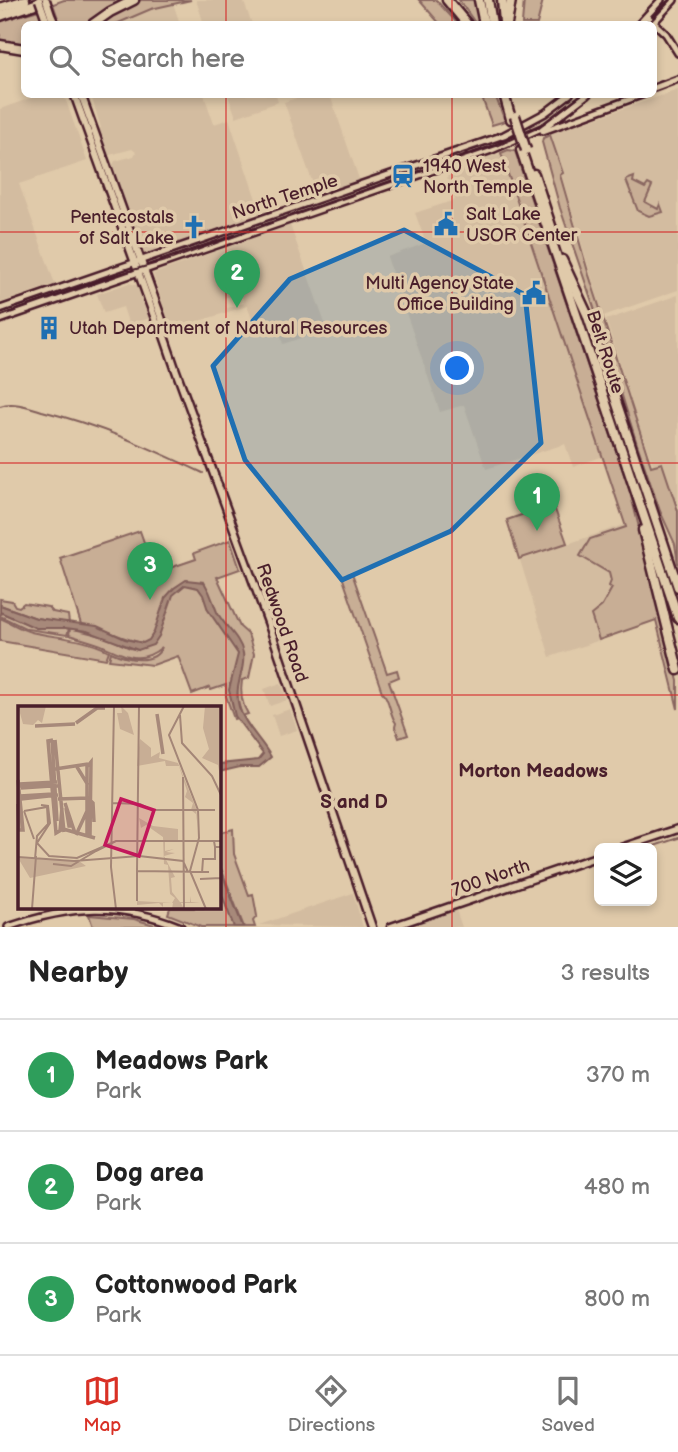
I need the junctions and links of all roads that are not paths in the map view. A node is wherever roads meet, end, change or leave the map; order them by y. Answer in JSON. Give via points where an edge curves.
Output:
{"nodes":[{"id":1,"x":39,"y":0,"type":"edge"},
{"id":2,"x":47,"y":0,"type":"edge"},
{"id":3,"x":134,"y":0,"type":"edge"},
{"id":4,"x":447,"y":0,"type":"edge"},
{"id":5,"x":454,"y":0,"type":"edge"},
{"id":6,"x":483,"y":0,"type":"edge"},
{"id":7,"x":502,"y":0,"type":"edge"},
{"id":8,"x":512,"y":0,"type":"edge"},
{"id":9,"x":661,"y":0,"type":"edge"},
{"id":10,"x":674,"y":0,"type":"edge"},
{"id":11,"x":24,"y":4,"type":"edge"},
{"id":12,"x":0,"y":8,"type":"edge"},
{"id":13,"x":0,"y":16,"type":"edge"},
{"id":14,"x":647,"y":16,"type":"junction"},
{"id":15,"x":48,"y":19,"type":"edge"},
{"id":16,"x":97,"y":21,"type":"edge"},
{"id":17,"x":464,"y":21,"type":"edge"},
{"id":18,"x":471,"y":21,"type":"edge"},
{"id":19,"x":487,"y":21,"type":"edge"},
{"id":20,"x":506,"y":21,"type":"edge"},
{"id":21,"x":507,"y":21,"type":"edge"},
{"id":22,"x":642,"y":21,"type":"edge"},
{"id":23,"x":651,"y":21,"type":"edge"},
{"id":24,"x":655,"y":21,"type":"edge"},
{"id":25,"x":657,"y":26,"type":"edge"},
{"id":26,"x":0,"y":45,"type":"edge"},
{"id":27,"x":21,"y":48,"type":"edge"},
{"id":28,"x":678,"y":52,"type":"edge"},
{"id":29,"x":678,"y":79,"type":"edge"},
{"id":30,"x":657,"y":87,"type":"edge"},
{"id":31,"x":76,"y":98,"type":"edge"},
{"id":32,"x":82,"y":98,"type":"edge"},
{"id":33,"x":506,"y":98,"type":"edge"},
{"id":34,"x":565,"y":98,"type":"edge"},
{"id":35,"x":583,"y":98,"type":"edge"},
{"id":36,"x":633,"y":98,"type":"edge"},
{"id":37,"x":530,"y":135,"type":"junction"},
{"id":38,"x":524,"y":150,"type":"junction"},
{"id":39,"x":138,"y":262,"type":"junction"},
{"id":40,"x":141,"y":272,"type":"junction"},
{"id":41,"x":0,"y":309,"type":"edge"},
{"id":42,"x":0,"y":320,"type":"edge"},
{"id":43,"x":630,"y":476,"type":"junction"},
{"id":44,"x":642,"y":480,"type":"junction"},
{"id":45,"x":678,"y":574,"type":"edge"},
{"id":46,"x":678,"y":587,"type":"edge"},
{"id":47,"x":678,"y":618,"type":"edge"},
{"id":48,"x":678,"y":670,"type":"edge"},
{"id":49,"x":678,"y":829,"type":"edge"},
{"id":50,"x":636,"y":843,"type":"edge"},
{"id":51,"x":594,"y":858,"type":"edge"},
{"id":52,"x":8,"y":927,"type":"edge"},
{"id":53,"x":181,"y":927,"type":"edge"},
{"id":54,"x":372,"y":927,"type":"edge"},
{"id":55,"x":391,"y":927,"type":"edge"}],
"edges":[{"from":1,"to":15,"type":"main road","bridge":true},
{"from":2,"to":11,"type":"highway"},
{"from":2,"to":15,"type":"main road","bridge":true},
{"from":3,"to":16,"type":"highway"},
{"from":4,"to":17,"type":"highway"},
{"from":5,"to":18,"type":"highway"},
{"from":6,"to":19,"type":"highway"},
{"from":7,"to":20,"type":"highway"},
{"from":8,"to":21,"type":"highway"},
{"from":9,"to":14,"type":"main road"},
{"from":10,"to":24,"type":"main road"},
{"from":11,"to":12,"type":"highway"},
{"from":11,"to":13,"type":"highway"},
{"from":14,"to":22,"type":"main road"},
{"from":14,"to":23,"type":"main road"},
{"from":25,"to":28,"type":"main road"},
{"from":26,"to":27,"type":"highway"},
{"from":29,"to":30,"type":"main road"},
{"from":31,"to":39,"type":"main road","name":"Redwood Road"},
{"from":32,"to":39,"type":"main road","name":"Redwood Road"},
{"from":33,"to":38,"type":"highway","name":"Belt Route","bridge":true},
{"from":34,"to":39,"type":"main road","name":"North Temple","via":[[504,135]]},
{"from":35,"to":37,"type":"main road","name":"North Temple"},
{"from":36,"to":37,"type":"main road","name":"North Temple"},
{"from":37,"to":40,"type":"main road","name":"North Temple"},
{"from":38,"to":43,"type":"highway","name":"Belt Route"},
{"from":38,"to":44,"type":"highway","name":"Belt Route","via":[[565,268],[587,314]]},
{"from":39,"to":40,"type":"main road","name":"Redwood Road"},
{"from":39,"to":41,"type":"main road","name":"North Temple"},
{"from":40,"to":42,"type":"main road","name":"North Temple"},
{"from":40,"to":54,"type":"main road","name":"Redwood Road"},
{"from":43,"to":47,"type":"highway","name":"Belt Route"},
{"from":43,"to":48,"type":"highway"},
{"from":44,"to":45,"type":"highway"},
{"from":44,"to":46,"type":"highway","name":"Belt Route"},
{"from":49,"to":50,"type":"main road"},
{"from":51,"to":55,"type":"main road","name":"700 North"},
{"from":52,"to":53,"type":"main road","via":[[62,911],[115,909]]}]}
